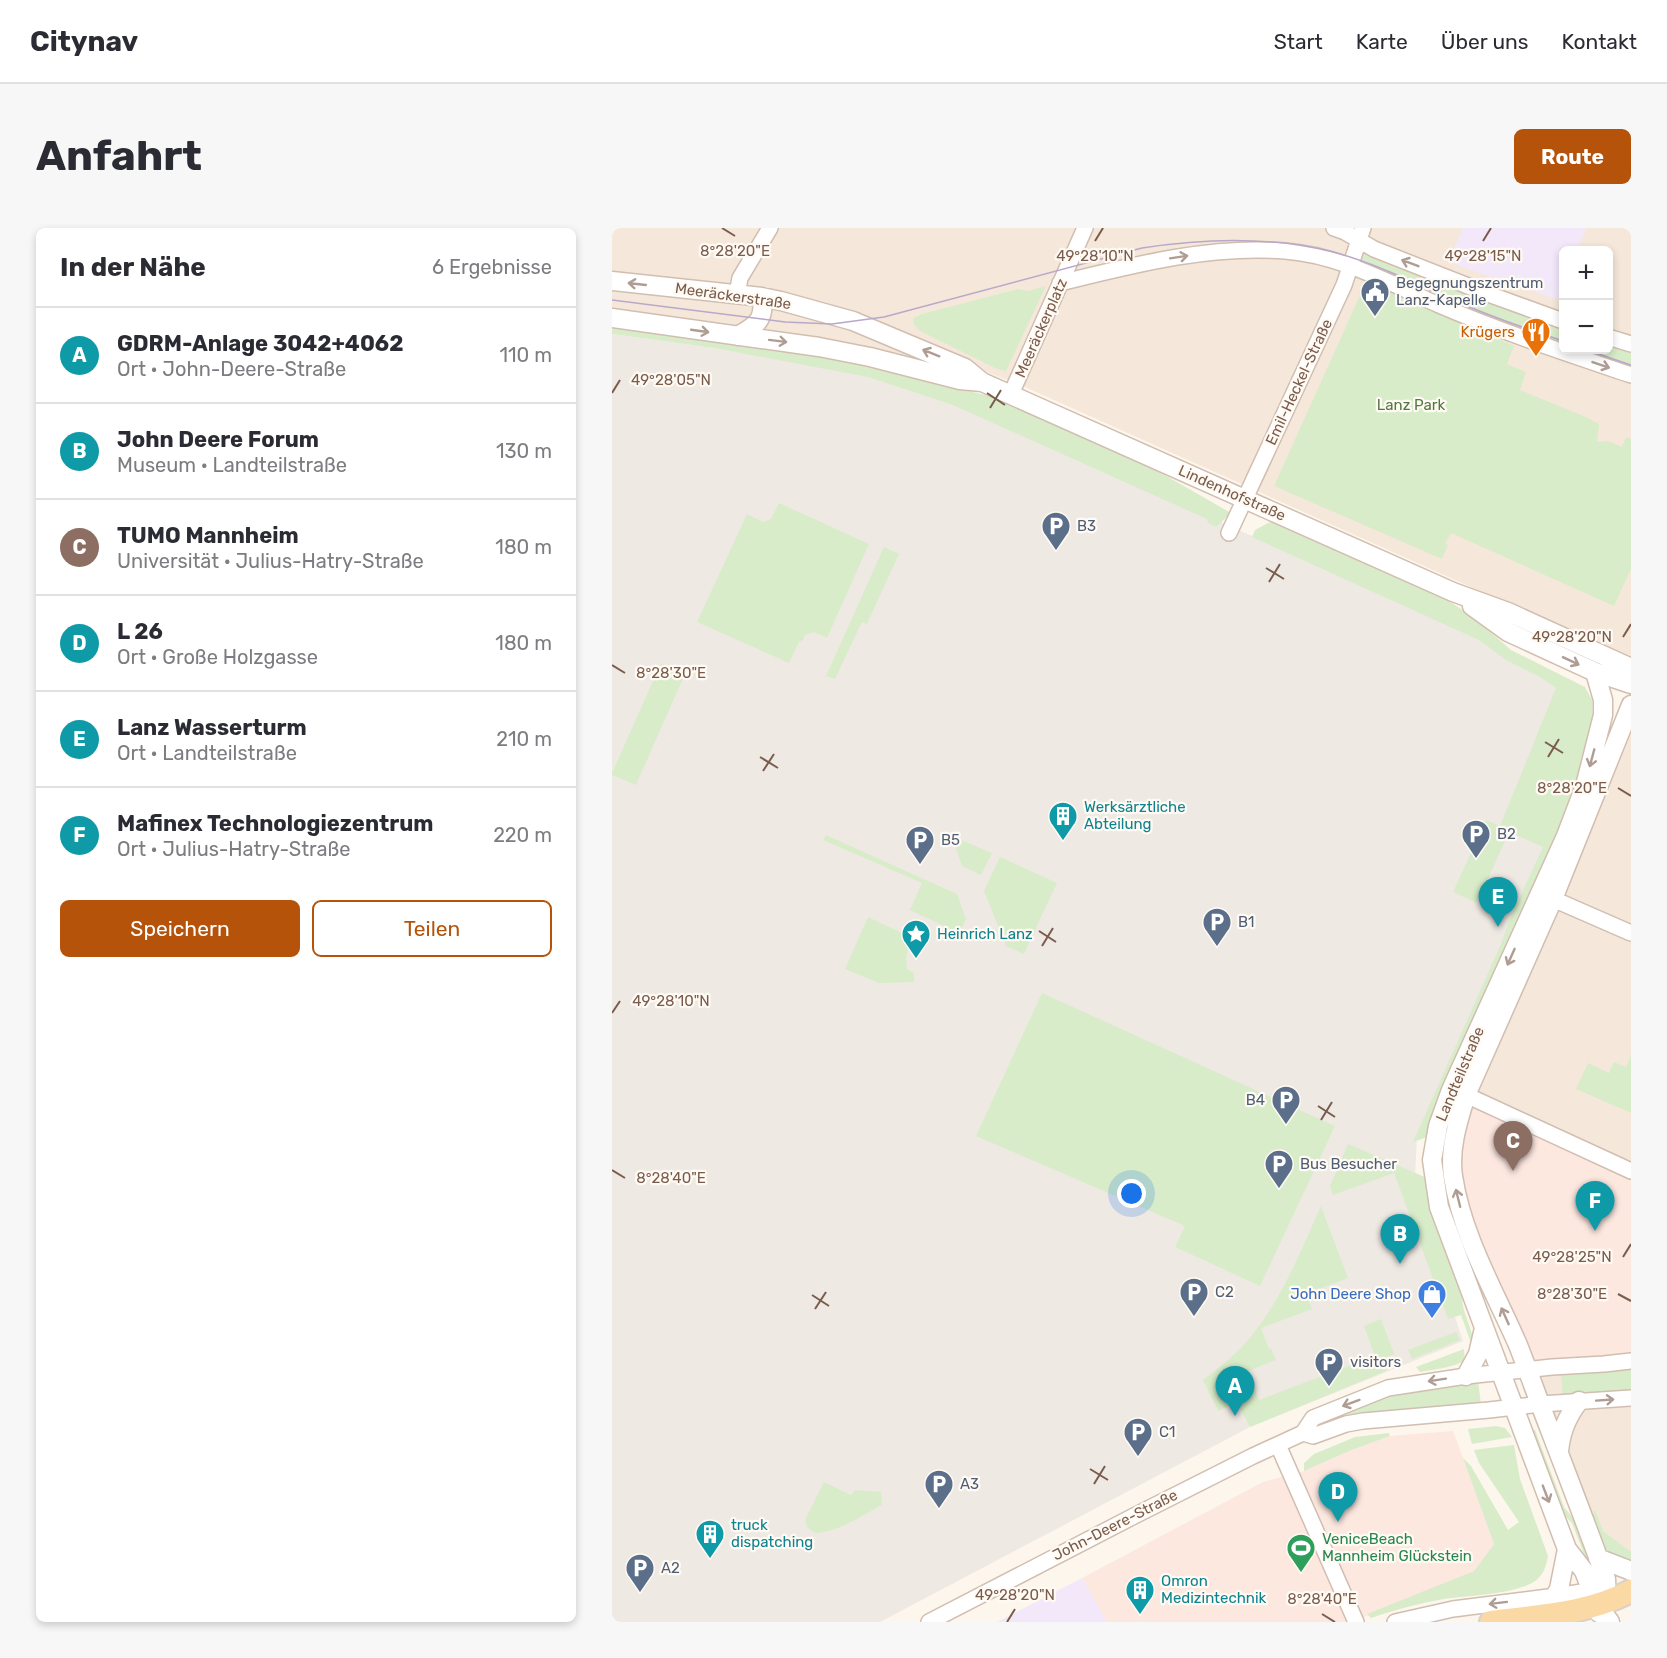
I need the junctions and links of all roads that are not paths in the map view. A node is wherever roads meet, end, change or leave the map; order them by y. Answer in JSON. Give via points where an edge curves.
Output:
{"nodes":[{"id":1,"x":770,"y":228,"type":"edge"},
{"id":2,"x":1085,"y":228,"type":"edge"},
{"id":3,"x":1334,"y":228,"type":"edge"},
{"id":4,"x":1360,"y":234,"type":"edge"},
{"id":5,"x":1351,"y":267,"type":"junction"},
{"id":6,"x":612,"y":281,"type":"edge"},
{"id":7,"x":1060,"y":283,"type":"junction"},
{"id":8,"x":737,"y":294,"type":"junction"},
{"id":9,"x":762,"y":297,"type":"junction"},
{"id":10,"x":612,"y":318,"type":"edge"},
{"id":11,"x":1559,"y":320,"type":"edge"},
{"id":12,"x":738,"y":336,"type":"junction"},
{"id":13,"x":1613,"y":338,"type":"edge"},
{"id":14,"x":1631,"y":344,"type":"edge"},
{"id":15,"x":1631,"y":375,"type":"edge"},
{"id":16,"x":982,"y":382,"type":"junction"},
{"id":17,"x":1011,"y":394,"type":"junction"},
{"id":18,"x":1245,"y":499,"type":"junction"},
{"id":19,"x":1229,"y":533,"type":"dead end"},
{"id":20,"x":1454,"y":592,"type":"junction"},
{"id":21,"x":1631,"y":668,"type":"edge"},
{"id":22,"x":1595,"y":672,"type":"junction"},
{"id":23,"x":1631,"y":684,"type":"edge"},
{"id":24,"x":1631,"y":705,"type":"edge"},
{"id":25,"x":1553,"y":899,"type":"junction"},
{"id":26,"x":1631,"y":933,"type":"edge"},
{"id":27,"x":1466,"y":1095,"type":"junction"},
{"id":28,"x":1631,"y":1171,"type":"edge"},
{"id":29,"x":1484,"y":1328,"type":"junction"},
{"id":30,"x":1631,"y":1361,"type":"edge"},
{"id":31,"x":1527,"y":1370,"type":"junction"},
{"id":32,"x":1501,"y":1372,"type":"junction"},
{"id":33,"x":1466,"y":1376,"type":"junction"},
{"id":34,"x":1631,"y":1398,"type":"edge"},
{"id":35,"x":1579,"y":1401,"type":"junction"},
{"id":36,"x":1541,"y":1404,"type":"junction"},
{"id":37,"x":1514,"y":1407,"type":"junction"},
{"id":38,"x":1303,"y":1433,"type":"junction"},
{"id":39,"x":1278,"y":1445,"type":"junction"},
{"id":40,"x":1559,"y":1453,"type":"junction"},
{"id":41,"x":1567,"y":1549,"type":"junction"},
{"id":42,"x":1598,"y":1558,"type":"junction"},
{"id":43,"x":1631,"y":1571,"type":"edge"},
{"id":44,"x":1631,"y":1586,"type":"edge"},
{"id":45,"x":1631,"y":1591,"type":"edge"},
{"id":46,"x":1556,"y":1596,"type":"junction"},
{"id":47,"x":1600,"y":1606,"type":"edge"},
{"id":48,"x":1543,"y":1616,"type":"junction"},
{"id":49,"x":929,"y":1622,"type":"edge"},
{"id":50,"x":1356,"y":1622,"type":"edge"},
{"id":51,"x":1395,"y":1622,"type":"edge"},
{"id":52,"x":1491,"y":1622,"type":"edge"}],
"edges":[{"from":1,"to":8,"type":"street","via":[[740,278]]},
{"from":2,"to":7,"type":"street","name":"Meeräckerplatz"},
{"from":3,"to":4,"type":"street"},
{"from":4,"to":5,"type":"street","name":"Emil-Heckel-Straße"},
{"from":11,"to":4,"type":"street","one_way":true,"via":[[1384,253]]},
{"from":7,"to":5,"type":"street","one_way":true,"via":[[1147,262],[1238,250],[1286,251]]},
{"from":5,"to":15,"type":"street","one_way":true,"via":[[1537,344]]},
{"from":5,"to":18,"type":"street","name":"Emil-Heckel-Straße"},
{"from":8,"to":6,"type":"street","name":"Meeräckerstraße","one_way":true},
{"from":7,"to":17,"type":"street","name":"Meeräckerplatz"},
{"from":8,"to":9,"type":"street","name":"Meeräckerstraße"},
{"from":9,"to":12,"type":"street","via":[[761,318]]},
{"from":16,"to":9,"type":"street","name":"Meeräckerstraße","one_way":true,"via":[[965,368],[853,321]]},
{"from":10,"to":12,"type":"street","name":"Meeräckerstraße","one_way":true},
{"from":12,"to":16,"type":"street","name":"Meeräckerstraße","one_way":true,"via":[[819,347]]},
{"from":13,"to":14,"type":"street"},
{"from":16,"to":17,"type":"street","name":"Meeräckerstraße"},
{"from":17,"to":18,"type":"street","name":"Lindenhofstraße"},
{"from":18,"to":19,"type":"street","name":"Emil-Heckel-Straße"},
{"from":18,"to":20,"type":"street","name":"Lindenhofstraße"},
{"from":20,"to":21,"type":"street","name":"Lindenhofstraße"},
{"from":20,"to":22,"type":"street","name":"Lindenhofstraße","one_way":true,"via":[[1508,632]]},
{"from":22,"to":23,"type":"street","name":"Lindenhofstraße"},
{"from":22,"to":29,"type":"street","name":"Landteilstraße","one_way":true,"via":[[1603,715],[1585,786],[1451,1090],[1434,1143],[1432,1160],[1439,1207]]},
{"from":24,"to":25,"type":"street","name":"Landteilstraße"},
{"from":25,"to":26,"type":"street"},
{"from":25,"to":27,"type":"street","name":"Landteilstraße"},
{"from":27,"to":28,"type":"street"},
{"from":31,"to":27,"type":"street","name":"Landteilstraße","one_way":true,"via":[[1488,1283],[1457,1198],[1452,1153]]},
{"from":29,"to":32,"type":"street","name":"Landteilstraße"},
{"from":29,"to":33,"type":"street","via":[[1478,1354]]},
{"from":30,"to":31,"type":"street","name":"John-Deere-Straße"},
{"from":31,"to":32,"type":"street","name":"John-Deere-Straße"},
{"from":31,"to":36,"type":"street","name":"Landteilstraße"},
{"from":32,"to":33,"type":"street","name":"John-Deere-Straße"},
{"from":32,"to":37,"type":"street","name":"Landteilstraße"},
{"from":33,"to":38,"type":"street","name":"John-Deere-Straße","one_way":true,"via":[[1388,1388],[1313,1418]]},
{"from":35,"to":34,"type":"street","name":"John-Deere-Straße","one_way":true},
{"from":35,"to":36,"type":"street","name":"John-Deere-Straße"},
{"from":35,"to":40,"type":"street","via":[[1564,1426]]},
{"from":36,"to":37,"type":"street","name":"John-Deere-Straße"},
{"from":36,"to":40,"type":"street","name":"Landteilstraße"},
{"from":37,"to":38,"type":"street","name":"John-Deere-Straße","via":[[1363,1420],[1313,1436]]},
{"from":37,"to":41,"type":"street","name":"Landteilstraße","one_way":true},
{"from":38,"to":39,"type":"street","name":"John-Deere-Straße"},
{"from":39,"to":49,"type":"street","name":"John-Deere-Straße"},
{"from":39,"to":50,"type":"street"},
{"from":40,"to":42,"type":"street","name":"Landteilstraße"},
{"from":41,"to":46,"type":"street"},
{"from":41,"to":47,"type":"street","name":"Landteilstraße","via":[[1584,1571]]},
{"from":42,"to":43,"type":"street"},
{"from":42,"to":47,"type":"street","name":"Landteilstraße","via":[[1606,1579]]},
{"from":44,"to":47,"type":"street"},
{"from":45,"to":47,"type":"main road"},
{"from":46,"to":47,"type":"street"},
{"from":46,"to":48,"type":"street"},
{"from":46,"to":51,"type":"street","one_way":true,"via":[[1453,1609]]},
{"from":47,"to":48,"type":"main road"},
{"from":48,"to":52,"type":"main road"}]}
